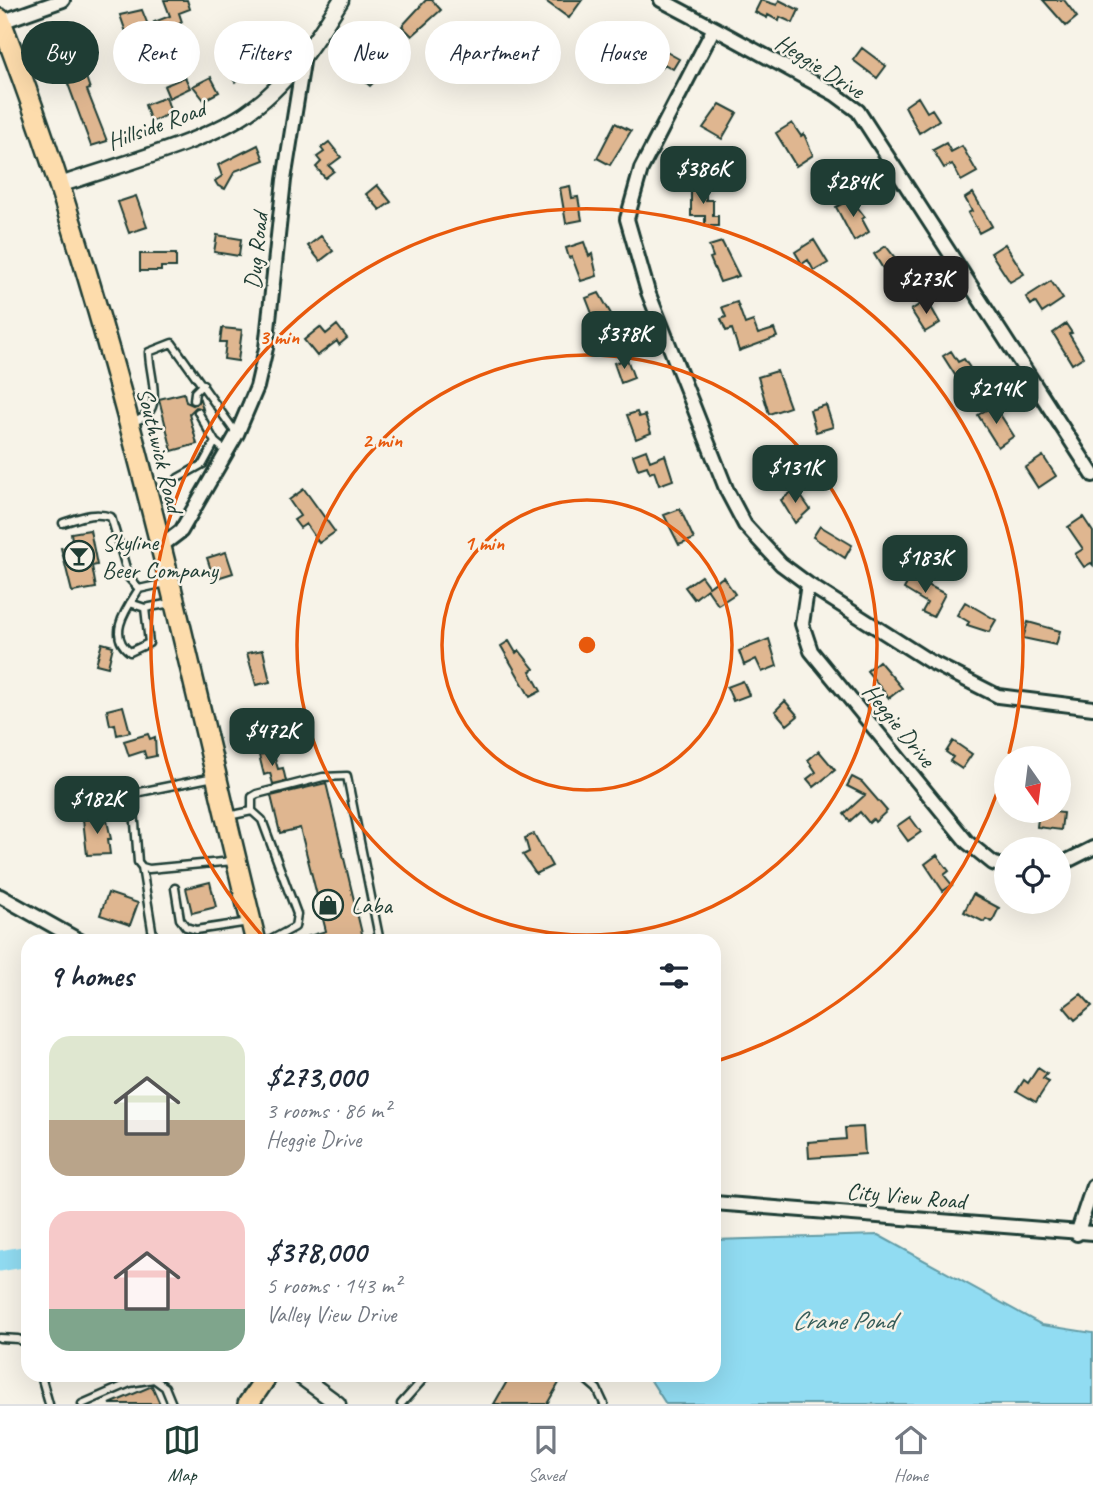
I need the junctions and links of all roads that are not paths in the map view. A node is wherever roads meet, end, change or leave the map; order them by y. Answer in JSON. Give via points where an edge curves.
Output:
{"nodes":[{"id":1,"x":63,"y":0,"type":"edge"},
{"id":2,"x":341,"y":0,"type":"edge"},
{"id":3,"x":665,"y":1,"type":"edge"},
{"id":4,"x":1,"y":21,"type":"edge"},
{"id":5,"x":714,"y":28,"type":"junction"},
{"id":6,"x":314,"y":40,"type":"edge"},
{"id":7,"x":281,"y":84,"type":"edge"},
{"id":8,"x":299,"y":84,"type":"edge"},
{"id":9,"x":60,"y":185,"type":"junction"},
{"id":10,"x":203,"y":384,"type":"junction"},
{"id":11,"x":194,"y":400,"type":"dead end"},
{"id":12,"x":198,"y":412,"type":"dead end"},
{"id":13,"x":129,"y":423,"type":"junction"},
{"id":14,"x":237,"y":434,"type":"junction"},
{"id":15,"x":215,"y":442,"type":"junction"},
{"id":16,"x":228,"y":452,"type":"junction"},
{"id":17,"x":1093,"y":475,"type":"edge"},
{"id":18,"x":178,"y":478,"type":"dead end"},
{"id":19,"x":63,"y":523,"type":"dead end"},
{"id":20,"x":160,"y":547,"type":"junction"},
{"id":21,"x":168,"y":583,"type":"junction"},
{"id":22,"x":808,"y":584,"type":"junction"},
{"id":23,"x":139,"y":589,"type":"junction"},
{"id":24,"x":173,"y":602,"type":"junction"},
{"id":25,"x":130,"y":603,"type":"junction"},
{"id":26,"x":145,"y":608,"type":"junction"},
{"id":27,"x":1093,"y":708,"type":"edge"},
{"id":28,"x":215,"y":776,"type":"junction"},
{"id":29,"x":253,"y":811,"type":"junction"},
{"id":30,"x":225,"y":817,"type":"junction"},
{"id":31,"x":1093,"y":848,"type":"edge"},
{"id":32,"x":1071,"y":859,"type":"edge"},
{"id":33,"x":236,"y":860,"type":"junction"},
{"id":34,"x":994,"y":863,"type":"edge"},
{"id":35,"x":142,"y":867,"type":"junction"},
{"id":36,"x":175,"y":888,"type":"dead end"},
{"id":37,"x":0,"y":896,"type":"edge"},
{"id":38,"x":251,"y":921,"type":"junction"},
{"id":39,"x":68,"y":934,"type":"edge"},
{"id":40,"x":153,"y":934,"type":"edge"},
{"id":41,"x":254,"y":934,"type":"edge"},
{"id":42,"x":282,"y":934,"type":"edge"},
{"id":43,"x":378,"y":934,"type":"edge"},
{"id":44,"x":1093,"y":1186,"type":"edge"},
{"id":45,"x":721,"y":1203,"type":"edge"},
{"id":46,"x":1077,"y":1234,"type":"junction"},
{"id":47,"x":1093,"y":1234,"type":"edge"},
{"id":48,"x":0,"y":1339,"type":"edge"},
{"id":49,"x":21,"y":1340,"type":"edge"},
{"id":50,"x":43,"y":1382,"type":"edge"},
{"id":51,"x":136,"y":1382,"type":"edge"},
{"id":52,"x":158,"y":1382,"type":"edge"},
{"id":53,"x":263,"y":1382,"type":"edge"},
{"id":54,"x":308,"y":1382,"type":"edge"},
{"id":55,"x":421,"y":1382,"type":"edge"},
{"id":56,"x":589,"y":1382,"type":"edge"},
{"id":57,"x":49,"y":1404,"type":"edge"},
{"id":58,"x":82,"y":1404,"type":"edge"},
{"id":59,"x":172,"y":1404,"type":"edge"},
{"id":60,"x":248,"y":1404,"type":"edge"},
{"id":61,"x":338,"y":1404,"type":"edge"},
{"id":62,"x":401,"y":1404,"type":"edge"},
{"id":63,"x":604,"y":1404,"type":"edge"}],
"edges":[{"from":1,"to":4,"type":"street"},
{"from":2,"to":6,"type":"street","name":"Hillside Road"},
{"from":3,"to":5,"type":"street","name":"Heggie Drive"},
{"from":4,"to":9,"type":"highway","name":"Southwick Road"},
{"from":5,"to":17,"type":"street","name":"Heggie Drive","via":[[858,111]]},
{"from":5,"to":22,"type":"street","via":[[641,169],[627,219],[648,292],[727,491],[745,526],[781,564]]},
{"from":7,"to":9,"type":"street","name":"Hillside Road","via":[[245,114],[202,134]]},
{"from":8,"to":14,"type":"street","name":"Dug Road","via":[[266,348]]},
{"from":9,"to":13,"type":"highway","name":"Southwick Road"},
{"from":10,"to":11,"type":"lane"},
{"from":10,"to":13,"type":"lane","via":[[174,344],[152,349],[152,408],[144,418]]},
{"from":10,"to":14,"type":"lane"},
{"from":12,"to":15,"type":"lane"},
{"from":13,"to":20,"type":"highway","name":"Southwick Road"},
{"from":14,"to":16,"type":"street","name":"Dug Road"},
{"from":15,"to":16,"type":"lane"},
{"from":15,"to":18,"type":"lane","via":[[203,464]]},
{"from":16,"to":20,"type":"street","name":"Dug Road","via":[[181,531]]},
{"from":19,"to":23,"type":"lane","via":[[88,515],[111,517],[130,578]]},
{"from":20,"to":21,"type":"highway","name":"Southwick Road"},
{"from":21,"to":23,"type":"lane"},
{"from":21,"to":24,"type":"highway","name":"Southwick Road"},
{"from":22,"to":27,"type":"street","via":[[929,661],[998,696]]},
{"from":22,"to":34,"type":"street","name":"Heggie Drive","via":[[802,624],[811,651],[967,842]]},
{"from":23,"to":25,"type":"lane"},
{"from":24,"to":26,"type":"lane"},
{"from":24,"to":28,"type":"highway","name":"Southwick Road"},
{"from":25,"to":26,"type":"lane"},
{"from":25,"to":26,"type":"lane","via":[[118,628],[121,644],[130,652],[149,643]]},
{"from":28,"to":30,"type":"highway","name":"Southwick Road"},
{"from":28,"to":35,"type":"lane","via":[[132,797]]},
{"from":29,"to":30,"type":"lane"},
{"from":29,"to":42,"type":"lane","via":[[269,831],[297,914],[295,927]]},
{"from":29,"to":43,"type":"lane","via":[[252,797],[257,794],[323,777],[347,776]]},
{"from":30,"to":33,"type":"highway","name":"Southwick Road"},
{"from":31,"to":32,"type":"street"},
{"from":33,"to":35,"type":"lane","via":[[216,865]]},
{"from":33,"to":38,"type":"highway","name":"Southwick Road"},
{"from":35,"to":40,"type":"lane"},
{"from":36,"to":38,"type":"lane","via":[[180,919],[186,927],[196,930]]},
{"from":37,"to":39,"type":"street"},
{"from":38,"to":41,"type":"highway","name":"Southwick Road"},
{"from":44,"to":46,"type":"street"},
{"from":45,"to":46,"type":"street","name":"City View Road"},
{"from":46,"to":47,"type":"street","name":"City View Road"},
{"from":48,"to":49,"type":"lane"},
{"from":50,"to":57,"type":"lane"},
{"from":51,"to":58,"type":"lane"},
{"from":52,"to":59,"type":"lane"},
{"from":53,"to":60,"type":"highway"},
{"from":54,"to":61,"type":"street"},
{"from":55,"to":62,"type":"lane"},
{"from":56,"to":63,"type":"lane"}]}
